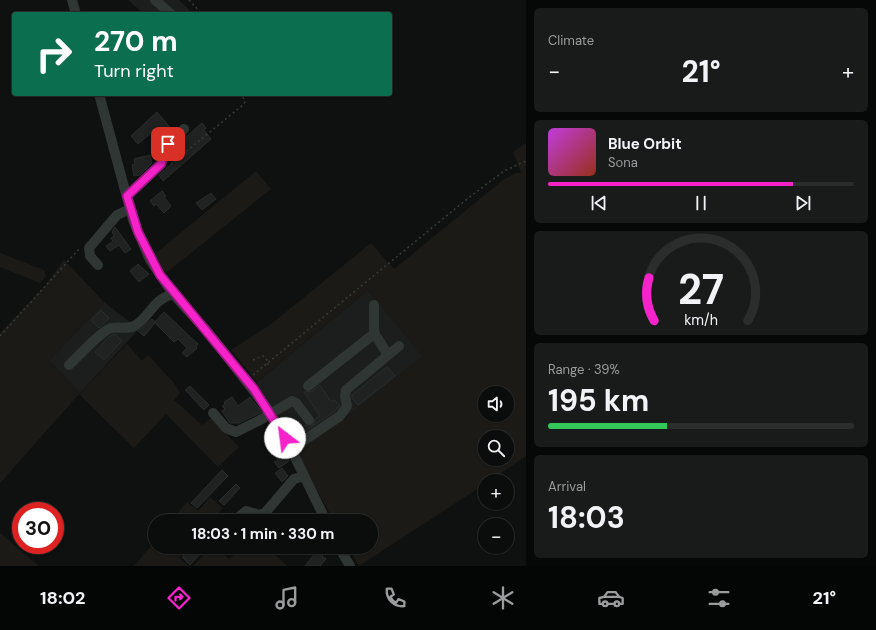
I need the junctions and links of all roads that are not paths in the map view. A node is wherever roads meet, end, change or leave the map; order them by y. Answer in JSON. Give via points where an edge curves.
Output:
{"nodes":[{"id":1,"x":72,"y":0,"type":"edge"},
{"id":2,"x":155,"y":0,"type":"edge"},
{"id":3,"x":75,"y":12,"type":"edge"},
{"id":4,"x":168,"y":12,"type":"edge"},
{"id":5,"x":100,"y":96,"type":"edge"},
{"id":6,"x":184,"y":129,"type":"dead end"},
{"id":7,"x":127,"y":196,"type":"junction"},
{"id":8,"x":130,"y":209,"type":"junction"},
{"id":9,"x":98,"y":265,"type":"dead end"},
{"id":10,"x":173,"y":294,"type":"junction"},
{"id":11,"x":374,"y":305,"type":"dead end"},
{"id":12,"x":375,"y":334,"type":"junction"},
{"id":13,"x":399,"y":346,"type":"dead end"},
{"id":14,"x":388,"y":355,"type":"junction"},
{"id":15,"x":70,"y":365,"type":"dead end"},
{"id":16,"x":308,"y":386,"type":"dead end"},
{"id":17,"x":213,"y":413,"type":"dead end"},
{"id":18,"x":271,"y":414,"type":"junction"},
{"id":19,"x":309,"y":420,"type":"dead end"},
{"id":20,"x":291,"y":449,"type":"junction"},
{"id":21,"x":304,"y":476,"type":"junction"},
{"id":22,"x":242,"y":514,"type":"edge"},
{"id":23,"x":256,"y":514,"type":"edge"},
{"id":24,"x":265,"y":514,"type":"edge"},
{"id":25,"x":323,"y":514,"type":"edge"},
{"id":26,"x":343,"y":554,"type":"edge"},
{"id":27,"x":350,"y":566,"type":"edge"}],
"edges":[{"from":1,"to":3,"type":"street"},
{"from":2,"to":4,"type":"street"},
{"from":5,"to":7,"type":"street"},
{"from":6,"to":7,"type":"street","via":[[166,147],[161,164]]},
{"from":7,"to":8,"type":"street"},
{"from":8,"to":9,"type":"street","via":[[119,213],[89,248],[90,256]]},
{"from":8,"to":10,"type":"street","via":[[150,260]]},
{"from":10,"to":15,"type":"street","via":[[162,297],[132,327],[106,330]]},
{"from":10,"to":18,"type":"street","via":[[207,331]]},
{"from":11,"to":12,"type":"street"},
{"from":12,"to":14,"type":"street"},
{"from":12,"to":16,"type":"street"},
{"from":13,"to":14,"type":"street"},
{"from":14,"to":20,"type":"street","via":[[346,390],[347,406],[340,416]]},
{"from":17,"to":18,"type":"street","via":[[226,428],[236,432]]},
{"from":18,"to":19,"type":"street","via":[[292,401]]},
{"from":18,"to":20,"type":"street"},
{"from":20,"to":21,"type":"street"},
{"from":21,"to":24,"type":"street","via":[[294,479]]},
{"from":21,"to":25,"type":"street"},
{"from":22,"to":23,"type":"street","via":[[246,511]]},
{"from":26,"to":27,"type":"street"}]}
